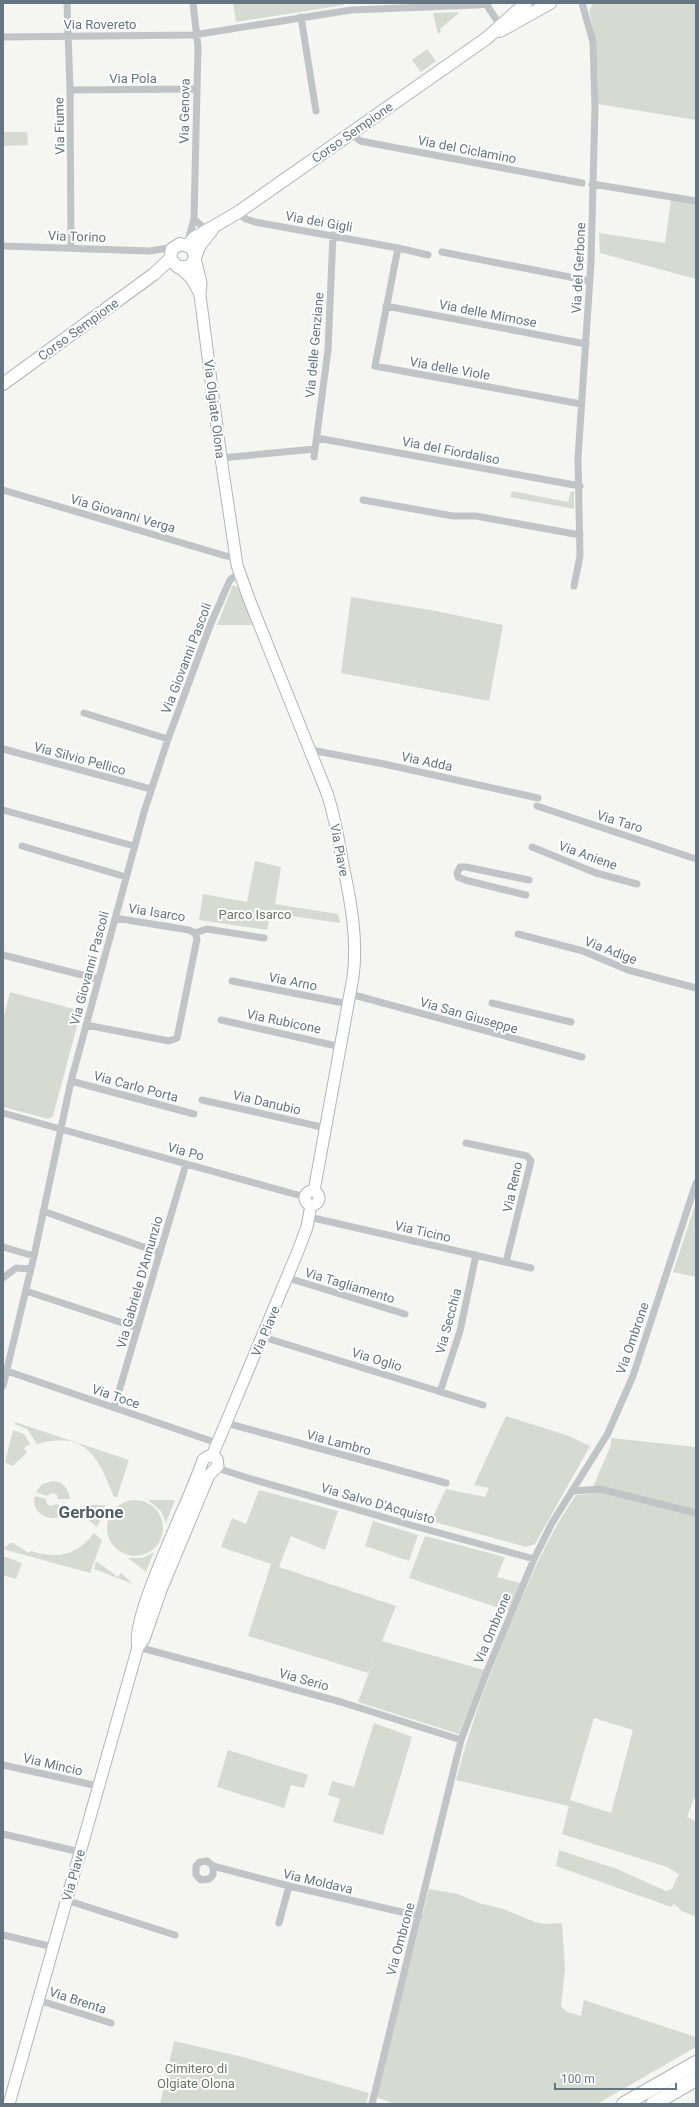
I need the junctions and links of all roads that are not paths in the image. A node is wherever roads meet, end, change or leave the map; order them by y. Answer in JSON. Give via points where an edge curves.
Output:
{"nodes":[{"id":1,"x":67,"y":3,"type":"edge"},
{"id":2,"x":193,"y":3,"type":"edge"},
{"id":3,"x":526,"y":3,"type":"edge"},
{"id":4,"x":533,"y":3,"type":"edge"},
{"id":5,"x":550,"y":3,"type":"edge"},
{"id":6,"x":582,"y":3,"type":"edge"},
{"id":7,"x":487,"y":4,"type":"edge"},
{"id":8,"x":351,"y":6,"type":"edge"},
{"id":9,"x":301,"y":17,"type":"junction"},
{"id":10,"x":503,"y":23,"type":"junction"},
{"id":11,"x":197,"y":34,"type":"junction"},
{"id":12,"x":3,"y":36,"type":"edge"},
{"id":13,"x":69,"y":36,"type":"junction"},
{"id":14,"x":490,"y":36,"type":"junction"},
{"id":15,"x":196,"y":89,"type":"junction"},
{"id":16,"x":70,"y":90,"type":"junction"},
{"id":17,"x":316,"y":111,"type":"dead end"},
{"id":18,"x":351,"y":133,"type":"junction"},
{"id":19,"x":582,"y":183,"type":"dead end"},
{"id":20,"x":592,"y":184,"type":"junction"},
{"id":21,"x":696,"y":201,"type":"edge"},
{"id":22,"x":237,"y":213,"type":"junction"},
{"id":23,"x":194,"y":219,"type":"junction"},
{"id":24,"x":214,"y":228,"type":"junction"},
{"id":25,"x":333,"y":235,"type":"junction"},
{"id":26,"x":188,"y":244,"type":"junction"},
{"id":27,"x":3,"y":246,"type":"edge"},
{"id":28,"x":71,"y":248,"type":"junction"},
{"id":29,"x":398,"y":248,"type":"junction"},
{"id":30,"x":150,"y":251,"type":"junction"},
{"id":31,"x":442,"y":252,"type":"dead end"},
{"id":32,"x":428,"y":254,"type":"dead end"},
{"id":33,"x":195,"y":257,"type":"junction"},
{"id":34,"x":174,"y":260,"type":"junction"},
{"id":35,"x":590,"y":281,"type":"junction"},
{"id":36,"x":200,"y":295,"type":"junction"},
{"id":37,"x":386,"y":306,"type":"junction"},
{"id":38,"x":586,"y":344,"type":"junction"},
{"id":39,"x":3,"y":384,"type":"edge"},
{"id":40,"x":581,"y":404,"type":"junction"},
{"id":41,"x":317,"y":438,"type":"junction"},
{"id":42,"x":315,"y":449,"type":"junction"},
{"id":43,"x":314,"y":457,"type":"dead end"},
{"id":44,"x":221,"y":458,"type":"junction"},
{"id":45,"x":580,"y":486,"type":"junction"},
{"id":46,"x":3,"y":490,"type":"edge"},
{"id":47,"x":363,"y":500,"type":"dead end"},
{"id":48,"x":230,"y":522,"type":"joint"},
{"id":49,"x":580,"y":535,"type":"junction"},
{"id":50,"x":236,"y":557,"type":"junction"},
{"id":51,"x":240,"y":572,"type":"junction"},
{"id":52,"x":574,"y":586,"type":"dead end"},
{"id":53,"x":84,"y":713,"type":"dead end"},
{"id":54,"x":168,"y":739,"type":"junction"},
{"id":55,"x":3,"y":749,"type":"edge"},
{"id":56,"x":311,"y":750,"type":"junction"},
{"id":57,"x":151,"y":789,"type":"junction"},
{"id":58,"x":538,"y":798,"type":"dead end"},
{"id":59,"x":537,"y":806,"type":"dead end"},
{"id":60,"x":3,"y":810,"type":"edge"},
{"id":61,"x":22,"y":846,"type":"dead end"},
{"id":62,"x":134,"y":846,"type":"junction"},
{"id":63,"x":532,"y":846,"type":"dead end"},
{"id":64,"x":696,"y":859,"type":"edge"},
{"id":65,"x":126,"y":877,"type":"junction"},
{"id":66,"x":529,"y":880,"type":"dead end"},
{"id":67,"x":637,"y":884,"type":"dead end"},
{"id":68,"x":526,"y":895,"type":"dead end"},
{"id":69,"x":115,"y":918,"type":"junction"},
{"id":70,"x":195,"y":933,"type":"junction"},
{"id":71,"x":518,"y":934,"type":"dead end"},
{"id":72,"x":264,"y":938,"type":"dead end"},
{"id":73,"x":3,"y":955,"type":"edge"},
{"id":74,"x":98,"y":979,"type":"junction"},
{"id":75,"x":232,"y":981,"type":"dead end"},
{"id":76,"x":696,"y":988,"type":"edge"},
{"id":77,"x":350,"y":999,"type":"junction"},
{"id":78,"x":492,"y":1003,"type":"dead end"},
{"id":79,"x":221,"y":1020,"type":"dead end"},
{"id":80,"x":570,"y":1022,"type":"dead end"},
{"id":81,"x":86,"y":1025,"type":"junction"},
{"id":82,"x":341,"y":1047,"type":"junction"},
{"id":83,"x":582,"y":1057,"type":"dead end"},
{"id":84,"x":71,"y":1081,"type":"junction"},
{"id":85,"x":202,"y":1100,"type":"dead end"},
{"id":86,"x":3,"y":1113,"type":"edge"},
{"id":87,"x":194,"y":1114,"type":"dead end"},
{"id":88,"x":326,"y":1128,"type":"junction"},
{"id":89,"x":60,"y":1129,"type":"junction"},
{"id":90,"x":466,"y":1143,"type":"dead end"},
{"id":91,"x":186,"y":1164,"type":"junction"},
{"id":92,"x":696,"y":1183,"type":"edge"},
{"id":93,"x":310,"y":1198,"type":"junction"},
{"id":94,"x":43,"y":1211,"type":"junction"},
{"id":95,"x":310,"y":1217,"type":"junction"},
{"id":96,"x":3,"y":1247,"type":"edge"},
{"id":97,"x":160,"y":1253,"type":"junction"},
{"id":98,"x":34,"y":1256,"type":"junction"},
{"id":99,"x":476,"y":1256,"type":"junction"},
{"id":100,"x":506,"y":1262,"type":"junction"},
{"id":101,"x":531,"y":1268,"type":"dead end"},
{"id":102,"x":31,"y":1270,"type":"junction"},
{"id":103,"x":3,"y":1278,"type":"edge"},
{"id":104,"x":288,"y":1278,"type":"junction"},
{"id":105,"x":26,"y":1291,"type":"junction"},
{"id":106,"x":405,"y":1314,"type":"dead end"},
{"id":107,"x":138,"y":1328,"type":"junction"},
{"id":108,"x":263,"y":1336,"type":"junction"},
{"id":109,"x":7,"y":1371,"type":"junction"},
{"id":110,"x":3,"y":1386,"type":"edge"},
{"id":111,"x":440,"y":1392,"type":"junction"},
{"id":112,"x":483,"y":1405,"type":"dead end"},
{"id":113,"x":114,"y":1408,"type":"junction"},
{"id":114,"x":226,"y":1423,"type":"junction"},
{"id":115,"x":217,"y":1443,"type":"junction"},
{"id":116,"x":210,"y":1468,"type":"junction"},
{"id":117,"x":446,"y":1483,"type":"dead end"},
{"id":118,"x":573,"y":1491,"type":"junction"},
{"id":119,"x":696,"y":1513,"type":"edge"},
{"id":120,"x":534,"y":1559,"type":"junction"},
{"id":121,"x":138,"y":1647,"type":"junction"},
{"id":122,"x":461,"y":1740,"type":"junction"},
{"id":123,"x":3,"y":1765,"type":"edge"},
{"id":124,"x":98,"y":1786,"type":"junction"},
{"id":125,"x":3,"y":1834,"type":"edge"},
{"id":126,"x":80,"y":1852,"type":"junction"},
{"id":127,"x":213,"y":1866,"type":"dead end"},
{"id":128,"x":289,"y":1886,"type":"junction"},
{"id":129,"x":66,"y":1900,"type":"junction"},
{"id":130,"x":419,"y":1916,"type":"junction"},
{"id":131,"x":279,"y":1923,"type":"dead end"},
{"id":132,"x":3,"y":1934,"type":"edge"},
{"id":133,"x":176,"y":1934,"type":"dead end"},
{"id":134,"x":53,"y":1947,"type":"junction"},
{"id":135,"x":38,"y":2000,"type":"junction"},
{"id":136,"x":111,"y":2023,"type":"dead end"},
{"id":137,"x":696,"y":2063,"type":"edge"},
{"id":138,"x":696,"y":2079,"type":"edge"},
{"id":139,"x":9,"y":2104,"type":"edge"},
{"id":140,"x":372,"y":2104,"type":"edge"},
{"id":141,"x":624,"y":2104,"type":"edge"},
{"id":142,"x":653,"y":2104,"type":"edge"}],
"edges":[{"from":1,"to":13,"type":"street","name":"Via Fiume"},
{"from":2,"to":11,"type":"street","name":"Via Genova"},
{"from":3,"to":10,"type":"main road","name":"Corso Sempione"},
{"from":4,"to":10,"type":"street"},
{"from":5,"to":14,"type":"main road","name":"Corso Sempione"},
{"from":6,"to":20,"type":"street","name":"Via del Gerbone","via":[[591,32],[593,50],[595,107]]},
{"from":7,"to":8,"type":"street"},
{"from":7,"to":10,"type":"street"},
{"from":8,"to":9,"type":"street"},
{"from":9,"to":11,"type":"street"},
{"from":9,"to":17,"type":"street"},
{"from":10,"to":14,"type":"main road","name":"Corso Sempione"},
{"from":11,"to":13,"type":"street","name":"Via Rovereto"},
{"from":11,"to":15,"type":"street","name":"Via Genova"},
{"from":12,"to":13,"type":"street","name":"Via Rovereto"},
{"from":13,"to":16,"type":"street","name":"Via Fiume"},
{"from":14,"to":18,"type":"main road","name":"Corso Sempione"},
{"from":15,"to":16,"type":"street","name":"Via Pola"},
{"from":15,"to":23,"type":"street","name":"Via Genova"},
{"from":16,"to":28,"type":"street","name":"Via Fiume"},
{"from":18,"to":19,"type":"street","name":"Via del Ciclamino","via":[[360,141]]},
{"from":18,"to":22,"type":"main road","name":"Corso Sempione"},
{"from":20,"to":21,"type":"street"},
{"from":20,"to":35,"type":"street","name":"Via del Gerbone"},
{"from":22,"to":24,"type":"main road","name":"Corso Sempione"},
{"from":22,"to":25,"type":"street","name":"Via dei Gigli","via":[[250,221]]},
{"from":23,"to":24,"type":"street","via":[[203,227]]},
{"from":23,"to":26,"type":"street","name":"Via Genova"},
{"from":24,"to":26,"type":"main road","name":"Corso Sempione"},
{"from":24,"to":33,"type":"main road","name":"Corso Sempione"},
{"from":25,"to":29,"type":"street","name":"Via dei Gigli"},
{"from":25,"to":41,"type":"street","name":"Via delle Genziane","via":[[329,343]]},
{"from":26,"to":33,"type":"main road","via":[[193,249]]},
{"from":26,"to":34,"type":"main road","name":"Corso Sempione","via":[[180,244]]},
{"from":27,"to":28,"type":"street","name":"Via Torino"},
{"from":28,"to":30,"type":"street","name":"Via Torino"},
{"from":29,"to":32,"type":"street","name":"Via dei Gigli"},
{"from":29,"to":37,"type":"street"},
{"from":30,"to":34,"type":"street","name":"Via Torino"},
{"from":30,"to":34,"type":"street","name":"Via Torino"},
{"from":31,"to":35,"type":"street"},
{"from":33,"to":34,"type":"main road","name":"Corso Sempione","via":[[189,267]]},
{"from":33,"to":36,"type":"street","name":"Via Olgiate Olona","via":[[201,282]]},
{"from":34,"to":36,"type":"street","name":"Via Olgiate Olona","via":[[191,278]]},
{"from":34,"to":39,"type":"main road","name":"Corso Sempione"},
{"from":35,"to":38,"type":"street","name":"Via del Gerbone"},
{"from":36,"to":44,"type":"street","name":"Via Olgiate Olona"},
{"from":37,"to":38,"type":"street","name":"Via delle Mimose"},
{"from":37,"to":40,"type":"street","name":"Via delle Viole","via":[[375,366]]},
{"from":38,"to":40,"type":"street","name":"Via del Gerbone"},
{"from":40,"to":45,"type":"street","name":"Via del Gerbone","via":[[578,458]]},
{"from":41,"to":42,"type":"street","name":"Via delle Genziane"},
{"from":41,"to":45,"type":"street","name":"Via del Fiordaliso"},
{"from":42,"to":43,"type":"street","name":"Via delle Genziane"},
{"from":42,"to":44,"type":"street"},
{"from":44,"to":48,"type":"street","name":"Via Olgiate Olona"},
{"from":45,"to":49,"type":"street","name":"Via del Gerbone"},
{"from":46,"to":50,"type":"street","name":"Via Giovanni Verga"},
{"from":47,"to":49,"type":"street","via":[[453,516],[476,516]]},
{"from":48,"to":50,"type":"street","name":"Via Piave"},
{"from":49,"to":52,"type":"street","name":"Via del Gerbone","via":[[580,556]]},
{"from":50,"to":51,"type":"street","name":"Via Piave"},
{"from":51,"to":54,"type":"street","name":"Via Giovanni Pascoli","via":[[232,576],[228,582]]},
{"from":51,"to":56,"type":"street","name":"Via Piave"},
{"from":53,"to":54,"type":"street"},
{"from":54,"to":57,"type":"street","name":"Via Giovanni Pascoli"},
{"from":55,"to":57,"type":"street","name":"Via Silvio Pellico"},
{"from":56,"to":58,"type":"street","name":"Via Adda"},
{"from":56,"to":77,"type":"street","name":"Via Piave","via":[[332,809],[349,894],[355,949]]},
{"from":57,"to":62,"type":"street","name":"Via Giovanni Pascoli"},
{"from":59,"to":64,"type":"street","name":"Via Taro"},
{"from":60,"to":62,"type":"street"},
{"from":61,"to":65,"type":"street"},
{"from":62,"to":65,"type":"street","name":"Via Giovanni Pascoli"},
{"from":63,"to":67,"type":"street","name":"Via Aniene","via":[[596,873]]},
{"from":65,"to":69,"type":"street","name":"Via Giovanni Pascoli"},
{"from":66,"to":68,"type":"street","via":[[466,866],[460,867],[457,873],[458,877],[465,880]]},
{"from":69,"to":70,"type":"street","name":"Via Isarco"},
{"from":69,"to":74,"type":"street","name":"Via Giovanni Pascoli"},
{"from":70,"to":72,"type":"street","name":"Via Isarco","via":[[210,929]]},
{"from":70,"to":81,"type":"street","via":[[197,939],[177,1038],[170,1041]]},
{"from":71,"to":76,"type":"street","name":"Via Adige","via":[[583,951],[628,970]]},
{"from":73,"to":74,"type":"street"},
{"from":74,"to":81,"type":"street","name":"Via Giovanni Pascoli"},
{"from":75,"to":77,"type":"street","name":"Via Arno"},
{"from":77,"to":82,"type":"street","name":"Via Piave"},
{"from":77,"to":83,"type":"street","name":"Via San Giuseppe"},
{"from":78,"to":80,"type":"street"},
{"from":79,"to":82,"type":"street","name":"Via Rubicone"},
{"from":81,"to":84,"type":"street","name":"Via Giovanni Pascoli"},
{"from":82,"to":88,"type":"street","name":"Via Piave"},
{"from":84,"to":87,"type":"street","name":"Via Carlo Porta"},
{"from":84,"to":89,"type":"street","name":"Via Giovanni Pascoli"},
{"from":85,"to":88,"type":"street","name":"Via Danubio"},
{"from":86,"to":89,"type":"street","name":"Via Po"},
{"from":88,"to":93,"type":"street","name":"Via Piave"},
{"from":89,"to":91,"type":"street","name":"Via Po"},
{"from":89,"to":94,"type":"street","name":"Via Giovanni Pascoli"},
{"from":90,"to":100,"type":"street","name":"Via Reno","via":[[527,1156],[532,1161]]},
{"from":91,"to":93,"type":"street","name":"Via Po"},
{"from":91,"to":97,"type":"street","name":"Via Gabriele D'Annunzio"},
{"from":92,"to":118,"type":"street","name":"Via Ombrone","via":[[633,1376],[607,1435]]},
{"from":93,"to":95,"type":"street","name":"Via Piave"},
{"from":94,"to":97,"type":"street"},
{"from":94,"to":98,"type":"street","name":"Via Giovanni Pascoli"},
{"from":95,"to":99,"type":"street","name":"Via Ticino"},
{"from":95,"to":104,"type":"street","name":"Via Piave"},
{"from":96,"to":98,"type":"street"},
{"from":97,"to":107,"type":"street","name":"Via Gabriele D'Annunzio"},
{"from":98,"to":102,"type":"street","name":"Via Giovanni Pascoli"},
{"from":99,"to":100,"type":"street","name":"Via Ticino"},
{"from":99,"to":111,"type":"street","name":"Via Secchia","via":[[460,1331]]},
{"from":100,"to":101,"type":"street","name":"Via Ticino"},
{"from":102,"to":103,"type":"street","via":[[16,1268]]},
{"from":102,"to":105,"type":"street","name":"Via Giovanni Pascoli"},
{"from":104,"to":106,"type":"street","name":"Via Tagliamento"},
{"from":104,"to":108,"type":"street","name":"Via Piave"},
{"from":105,"to":107,"type":"street"},
{"from":105,"to":109,"type":"street","name":"Via Giovanni Pascoli"},
{"from":107,"to":113,"type":"street","name":"Via Gabriele D'Annunzio"},
{"from":108,"to":111,"type":"street","name":"Via Oglio"},
{"from":108,"to":114,"type":"street","name":"Via Piave"},
{"from":109,"to":110,"type":"street","name":"Via Giovanni Pascoli"},
{"from":109,"to":113,"type":"street","name":"Via Toce"},
{"from":111,"to":112,"type":"street","name":"Via Oglio"},
{"from":113,"to":115,"type":"street","name":"Via Toce"},
{"from":114,"to":115,"type":"street","name":"Via Piave"},
{"from":114,"to":117,"type":"street","name":"Via Lambro"},
{"from":115,"to":116,"type":"street","name":"Via Piave","via":[[212,1456],[218,1461]]},
{"from":116,"to":120,"type":"street","name":"Via Salvo D'Acquisto"},
{"from":116,"to":121,"type":"street","name":"Via Piave","via":[[145,1636]]},
{"from":118,"to":119,"type":"street","via":[[600,1489]]},
{"from":118,"to":120,"type":"street","name":"Via Ombrone","via":[[552,1523]]},
{"from":120,"to":122,"type":"street","name":"Via Ombrone"},
{"from":121,"to":122,"type":"street","name":"Via Serio","via":[[341,1702]]},
{"from":121,"to":124,"type":"street","name":"Via Piave"},
{"from":122,"to":130,"type":"street","name":"Via Ombrone"},
{"from":123,"to":124,"type":"street","name":"Via Mincio"},
{"from":124,"to":126,"type":"street","name":"Via Piave"},
{"from":125,"to":126,"type":"street"},
{"from":126,"to":129,"type":"street","name":"Via Piave"},
{"from":127,"to":128,"type":"street","name":"Via Moldava"},
{"from":128,"to":130,"type":"street","name":"Via Moldava"},
{"from":128,"to":131,"type":"street"},
{"from":129,"to":133,"type":"street"},
{"from":129,"to":134,"type":"street","name":"Via Piave"},
{"from":130,"to":140,"type":"street","name":"Via Ombrone"},
{"from":132,"to":134,"type":"street"},
{"from":134,"to":135,"type":"street","name":"Via Piave"},
{"from":135,"to":136,"type":"street","name":"Via Brenta"},
{"from":135,"to":139,"type":"street","name":"Via Piave"},
{"from":137,"to":141,"type":"highway"},
{"from":138,"to":142,"type":"highway"}]}
